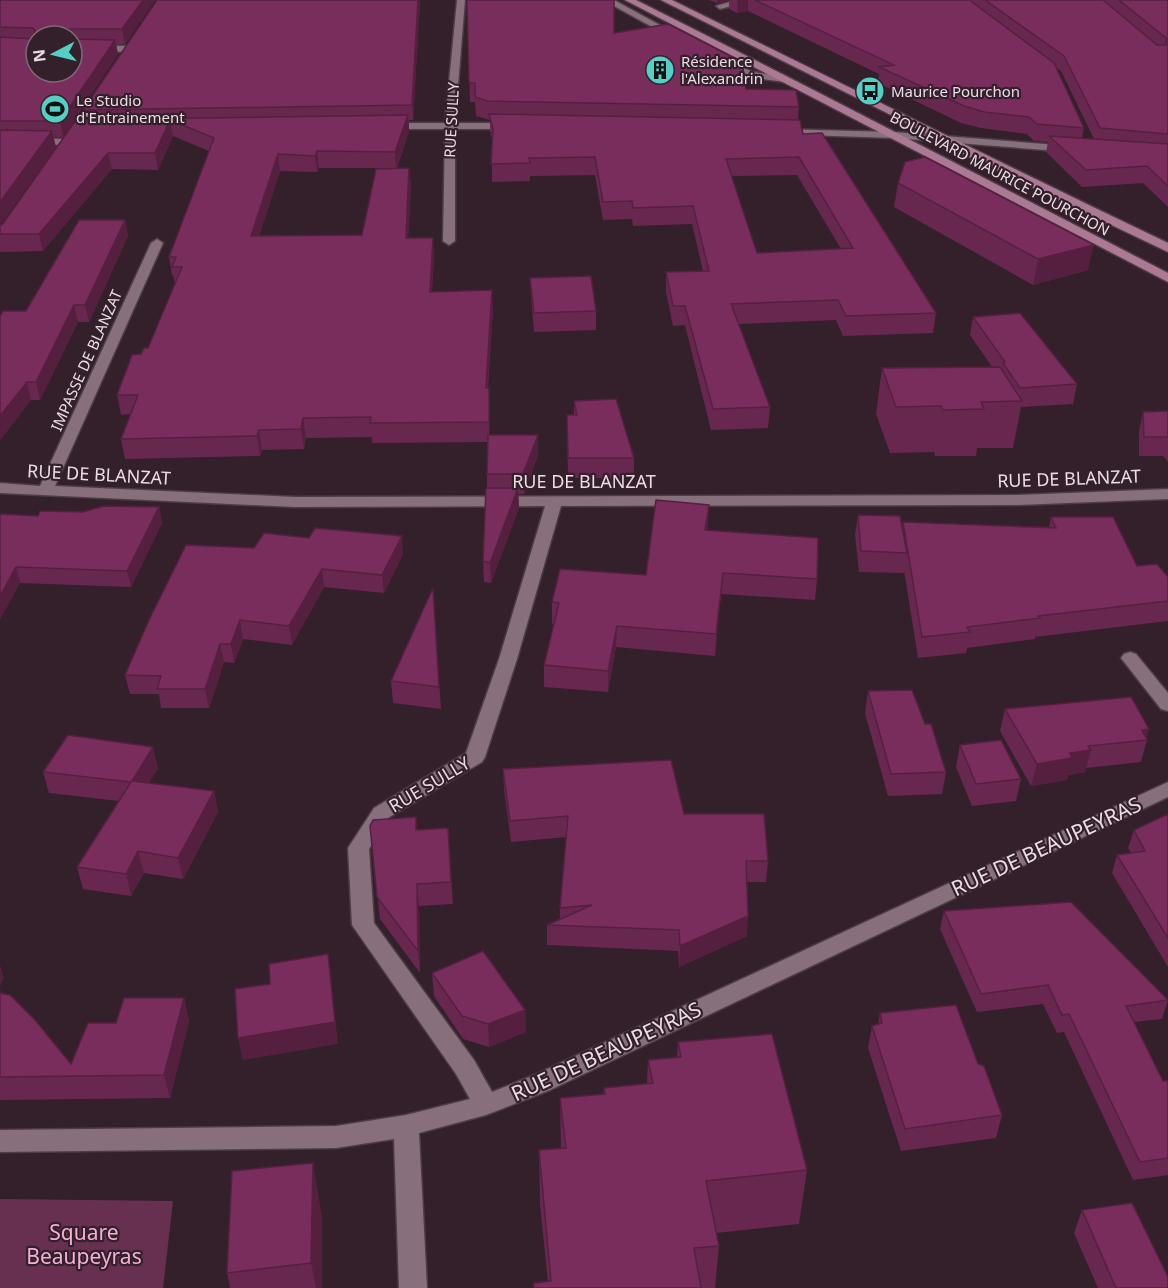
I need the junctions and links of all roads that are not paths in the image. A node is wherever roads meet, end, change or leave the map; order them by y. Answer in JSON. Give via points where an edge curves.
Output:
{"nodes":[{"id":1,"x":461,"y":0,"type":"edge"},
{"id":2,"x":607,"y":0,"type":"edge"},
{"id":3,"x":629,"y":0,"type":"edge"},
{"id":4,"x":665,"y":0,"type":"edge"},
{"id":5,"x":751,"y":0,"type":"edge"},
{"id":6,"x":720,"y":6,"type":"dead end"},
{"id":7,"x":689,"y":43,"type":"edge"},
{"id":8,"x":84,"y":48,"type":"edge"},
{"id":9,"x":129,"y":50,"type":"edge"},
{"id":10,"x":710,"y":54,"type":"edge"},
{"id":11,"x":785,"y":79,"type":"junction"},
{"id":12,"x":450,"y":125,"type":"junction"},
{"id":13,"x":368,"y":126,"type":"edge"},
{"id":14,"x":520,"y":126,"type":"edge"},
{"id":15,"x":75,"y":131,"type":"edge"},
{"id":16,"x":764,"y":132,"type":"edge"},
{"id":17,"x":894,"y":135,"type":"junction"},
{"id":18,"x":943,"y":139,"type":"junction"},
{"id":19,"x":0,"y":141,"type":"edge"},
{"id":20,"x":1079,"y":150,"type":"edge"},
{"id":21,"x":449,"y":241,"type":"dead end"},
{"id":22,"x":157,"y":243,"type":"dead end"},
{"id":23,"x":1168,"y":248,"type":"edge"},
{"id":24,"x":1168,"y":278,"type":"edge"},
{"id":25,"x":0,"y":488,"type":"edge"},
{"id":26,"x":45,"y":490,"type":"junction"},
{"id":27,"x":1168,"y":494,"type":"edge"},
{"id":28,"x":555,"y":500,"type":"junction"},
{"id":29,"x":1130,"y":658,"type":"dead end"},
{"id":30,"x":1168,"y":705,"type":"edge"},
{"id":31,"x":1168,"y":789,"type":"edge"},
{"id":32,"x":486,"y":1105,"type":"junction"},
{"id":33,"x":406,"y":1126,"type":"junction"},
{"id":34,"x":0,"y":1141,"type":"edge"},
{"id":35,"x":413,"y":1288,"type":"edge"}],
"edges":[{"from":1,"to":12,"type":"street","name":"RUE SULLY"},
{"from":2,"to":7,"type":"street"},
{"from":3,"to":11,"type":"main road","name":"BOULEVARD MAURICE POURCHON"},
{"from":4,"to":18,"type":"main road","name":"BOULEVARD MAURICE POURCHON"},
{"from":5,"to":6,"type":"street"},
{"from":8,"to":9,"type":"street"},
{"from":10,"to":11,"type":"street","name":"BOULEVARD MAURICE POURCHON","via":[[751,75]]},
{"from":11,"to":17,"type":"main road","name":"BOULEVARD MAURICE POURCHON"},
{"from":12,"to":13,"type":"street"},
{"from":12,"to":14,"type":"street"},
{"from":12,"to":21,"type":"street","name":"RUE SULLY"},
{"from":15,"to":19,"type":"street","via":[[64,147]]},
{"from":16,"to":17,"type":"street"},
{"from":17,"to":18,"type":"street"},
{"from":17,"to":24,"type":"main road","name":"BOULEVARD MAURICE POURCHON"},
{"from":18,"to":20,"type":"street"},
{"from":18,"to":23,"type":"main road","name":"BOULEVARD MAURICE POURCHON"},
{"from":22,"to":26,"type":"street","name":"IMPASSE DE BLANZAT"},
{"from":25,"to":26,"type":"street","name":"RUE DE BLANZAT"},
{"from":26,"to":28,"type":"street","name":"RUE DE BLANZAT","via":[[295,502]]},
{"from":27,"to":28,"type":"street","name":"RUE DE BLANZAT","via":[[1018,500]]},
{"from":28,"to":32,"type":"street","name":"RUE SULLY","via":[[475,757],[381,813],[358,848],[363,925],[465,1067]]},
{"from":29,"to":30,"type":"street"},
{"from":31,"to":32,"type":"street","name":"RUE DE BEAUPEYRAS","via":[[552,1078]]},
{"from":32,"to":33,"type":"street","name":"RUE DE BEAUPEYRAS"},
{"from":33,"to":34,"type":"street","name":"RUE DE BEAUPEYRAS","via":[[336,1137]]},
{"from":33,"to":35,"type":"street"}]}
